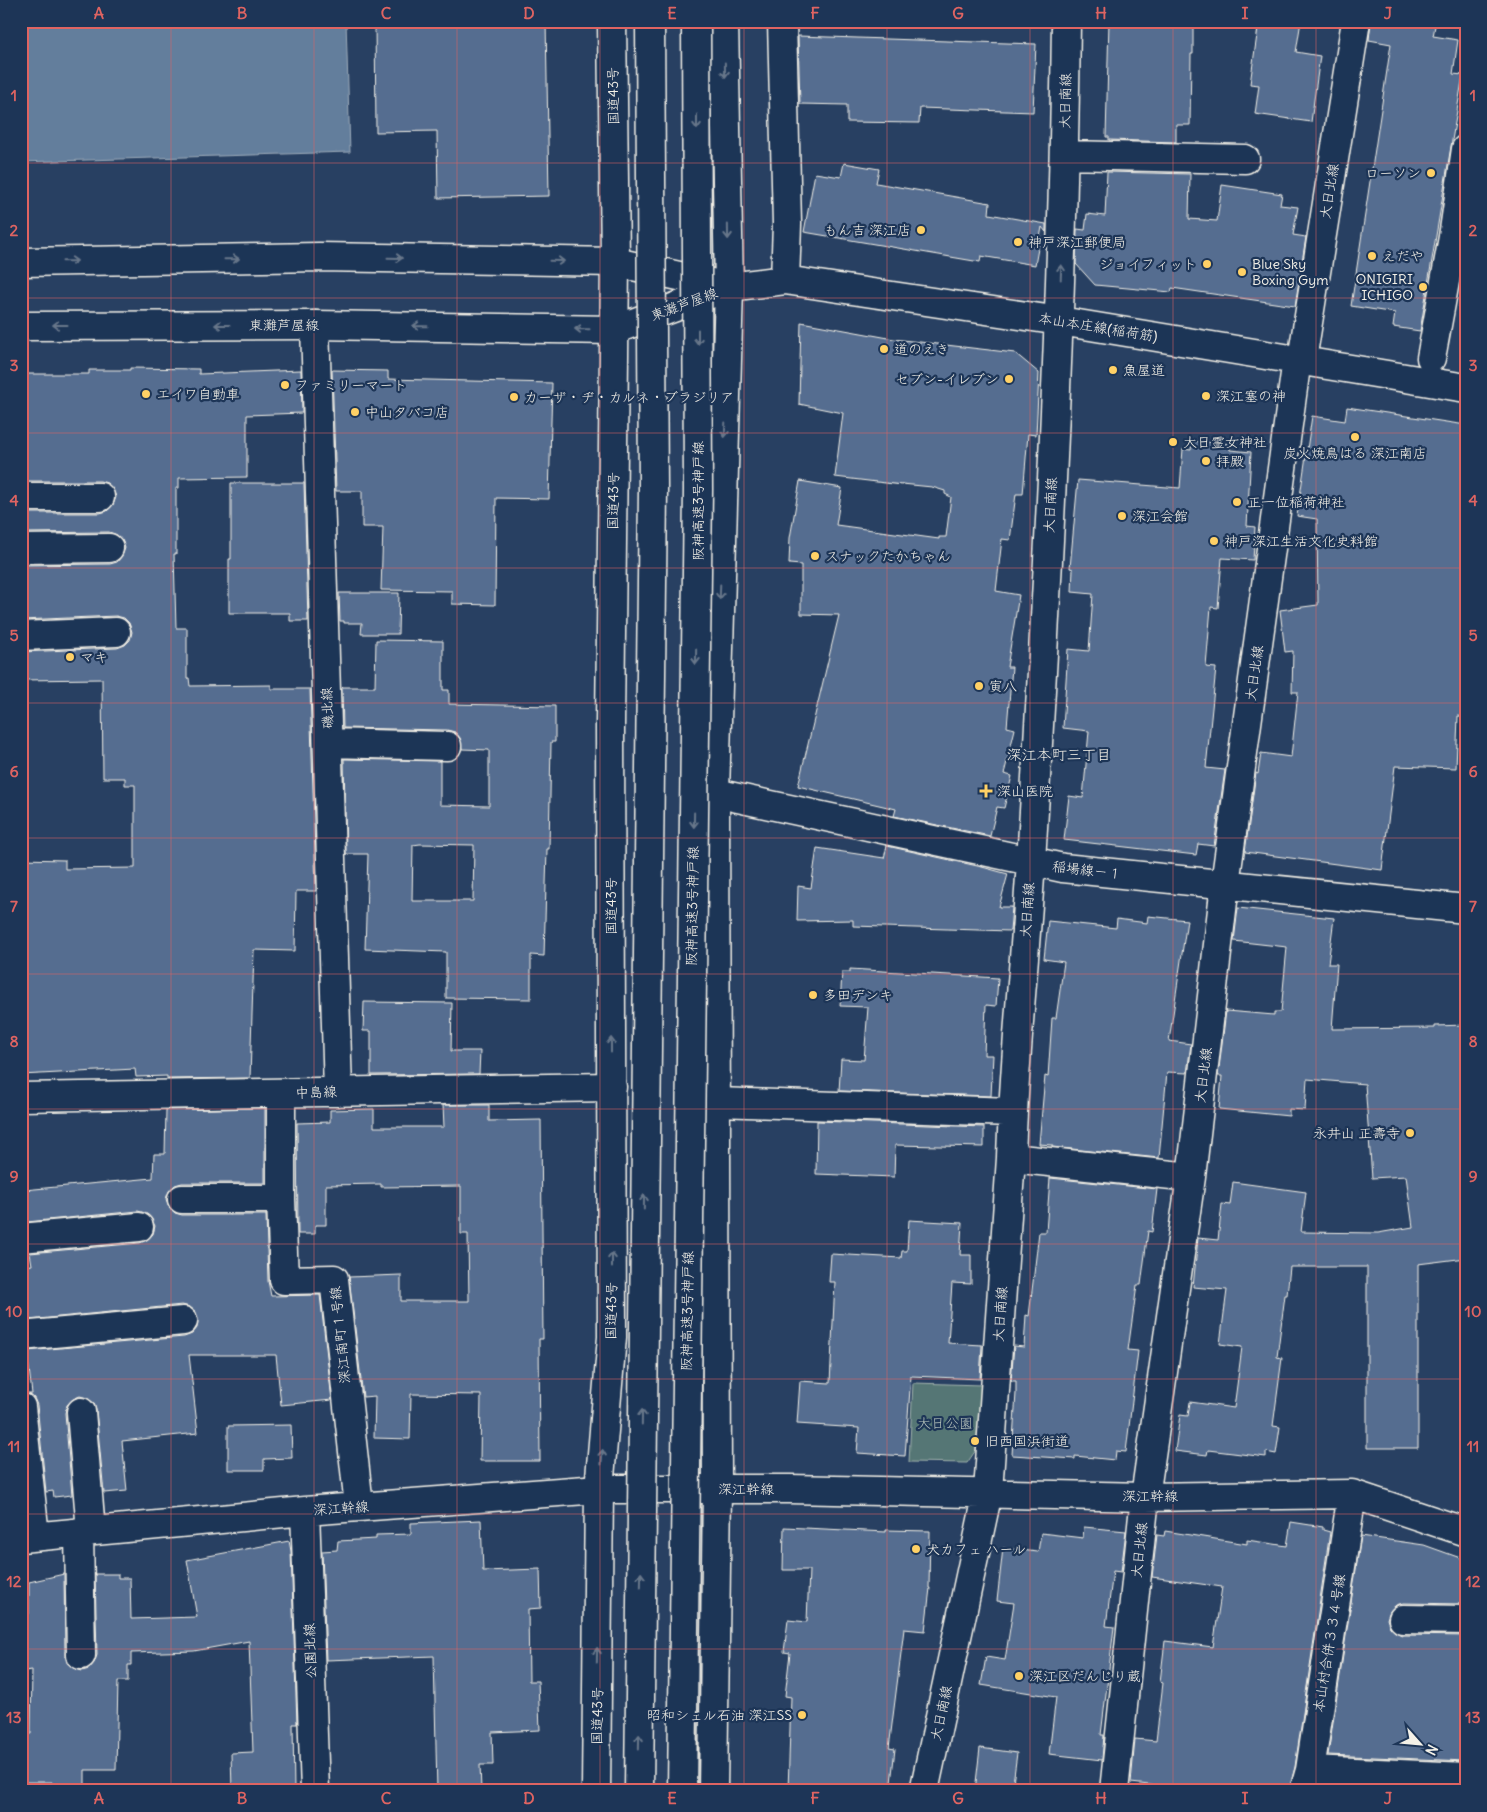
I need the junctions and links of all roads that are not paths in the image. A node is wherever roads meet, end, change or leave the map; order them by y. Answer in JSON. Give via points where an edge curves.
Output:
{"nodes":[{"id":1,"x":612,"y":21,"type":"edge"},
{"id":2,"x":650,"y":21,"type":"edge"},
{"id":3,"x":696,"y":21,"type":"edge"},
{"id":4,"x":724,"y":21,"type":"edge"},
{"id":5,"x":782,"y":21,"type":"edge"},
{"id":6,"x":1066,"y":21,"type":"edge"},
{"id":7,"x":1356,"y":21,"type":"edge"},
{"id":8,"x":1466,"y":149,"type":"edge"},
{"id":9,"x":1065,"y":155,"type":"junction"},
{"id":10,"x":1245,"y":159,"type":"dead end"},
{"id":11,"x":1466,"y":210,"type":"edge"},
{"id":12,"x":21,"y":262,"type":"edge"},
{"id":13,"x":615,"y":262,"type":"junction"},
{"id":14,"x":785,"y":280,"type":"junction"},
{"id":15,"x":729,"y":287,"type":"junction"},
{"id":16,"x":1060,"y":321,"type":"junction"},
{"id":17,"x":316,"y":325,"type":"junction"},
{"id":18,"x":21,"y":326,"type":"edge"},
{"id":19,"x":614,"y":330,"type":"junction"},
{"id":20,"x":1431,"y":358,"type":"dead end"},
{"id":21,"x":1300,"y":359,"type":"junction"},
{"id":22,"x":1456,"y":386,"type":"edge"},
{"id":23,"x":100,"y":497,"type":"dead end"},
{"id":24,"x":21,"y":498,"type":"edge"},
{"id":25,"x":110,"y":548,"type":"dead end"},
{"id":26,"x":21,"y":549,"type":"edge"},
{"id":27,"x":116,"y":632,"type":"dead end"},
{"id":28,"x":21,"y":636,"type":"edge"},
{"id":29,"x":329,"y":743,"type":"junction"},
{"id":30,"x":447,"y":746,"type":"dead end"},
{"id":31,"x":715,"y":793,"type":"junction"},
{"id":32,"x":1031,"y":862,"type":"junction"},
{"id":33,"x":1225,"y":884,"type":"junction"},
{"id":34,"x":1466,"y":909,"type":"edge"},
{"id":35,"x":612,"y":1087,"type":"junction"},
{"id":36,"x":338,"y":1092,"type":"junction"},
{"id":37,"x":281,"y":1094,"type":"junction"},
{"id":38,"x":21,"y":1097,"type":"edge"},
{"id":39,"x":716,"y":1102,"type":"junction"},
{"id":40,"x":1012,"y":1112,"type":"junction"},
{"id":41,"x":1011,"y":1158,"type":"junction"},
{"id":42,"x":1191,"y":1176,"type":"junction"},
{"id":43,"x":182,"y":1199,"type":"dead end"},
{"id":44,"x":281,"y":1199,"type":"junction"},
{"id":45,"x":139,"y":1228,"type":"dead end"},
{"id":46,"x":21,"y":1238,"type":"edge"},
{"id":47,"x":183,"y":1321,"type":"dead end"},
{"id":48,"x":21,"y":1336,"type":"edge"},
{"id":49,"x":21,"y":1407,"type":"edge"},
{"id":50,"x":81,"y":1412,"type":"dead end"},
{"id":51,"x":599,"y":1489,"type":"junction"},
{"id":52,"x":717,"y":1489,"type":"junction"},
{"id":53,"x":988,"y":1492,"type":"junction"},
{"id":54,"x":1352,"y":1494,"type":"junction"},
{"id":55,"x":1145,"y":1497,"type":"junction"},
{"id":56,"x":359,"y":1506,"type":"junction"},
{"id":57,"x":305,"y":1510,"type":"junction"},
{"id":58,"x":85,"y":1531,"type":"junction"},
{"id":59,"x":1466,"y":1532,"type":"edge"},
{"id":60,"x":28,"y":1537,"type":"edge"},
{"id":61,"x":1403,"y":1619,"type":"dead end"},
{"id":62,"x":1466,"y":1620,"type":"edge"},
{"id":63,"x":81,"y":1655,"type":"dead end"},
{"id":64,"x":1466,"y":1777,"type":"edge"},
{"id":65,"x":1307,"y":1780,"type":"edge"},
{"id":66,"x":316,"y":1791,"type":"edge"},
{"id":67,"x":596,"y":1791,"type":"edge"},
{"id":68,"x":639,"y":1791,"type":"edge"},
{"id":69,"x":682,"y":1791,"type":"edge"},
{"id":70,"x":713,"y":1791,"type":"edge"},
{"id":71,"x":924,"y":1791,"type":"edge"},
{"id":72,"x":1114,"y":1791,"type":"edge"}],
"edges":[{"from":1,"to":13,"type":"main road","name":"国道43号"},
{"from":68,"to":2,"type":"main road","one_way":true,"bridge":true,"via":[[653,489]]},
{"from":3,"to":69,"type":"main road","name":"阪神高速3号神戸線","one_way":true,"bridge":true,"via":[[698,490]]},
{"from":4,"to":15,"type":"main road","one_way":true},
{"from":5,"to":14,"type":"main road","via":[[787,224]]},
{"from":6,"to":9,"type":"main road","name":"大日南線"},
{"from":7,"to":21,"type":"main road","name":"大日北線"},
{"from":8,"to":20,"type":"main road","via":[[1454,236]]},
{"from":9,"to":10,"type":"main road"},
{"from":16,"to":9,"type":"main road","name":"大日南線","one_way":true},
{"from":11,"to":22,"type":"main road"},
{"from":12,"to":13,"type":"main road","name":"東灘芦屋線","one_way":true,"via":[[319,257]]},
{"from":13,"to":15,"type":"main road","name":"東灘芦屋線"},
{"from":13,"to":19,"type":"main road","name":"国道43号"},
{"from":14,"to":15,"type":"main road","name":"本山本庄線(稲荷筋)"},
{"from":14,"to":16,"type":"main road","name":"本山本庄線(稲荷筋)"},
{"from":15,"to":19,"type":"main road","name":"東灘芦屋線"},
{"from":15,"to":31,"type":"main road","one_way":true},
{"from":16,"to":21,"type":"main road","name":"本山本庄線(稲荷筋)"},
{"from":16,"to":32,"type":"main road","name":"大日南線"},
{"from":17,"to":18,"type":"main road","name":"東灘芦屋線","one_way":true},
{"from":19,"to":17,"type":"main road","name":"東灘芦屋線","one_way":true},
{"from":17,"to":29,"type":"main road","name":"磯北線"},
{"from":35,"to":19,"type":"main road","name":"国道43号","one_way":true,"via":[[610,726]]},
{"from":21,"to":22,"type":"main road","name":"本山本庄線(稲荷筋)"},
{"from":21,"to":33,"type":"main road","name":"大日北線"},
{"from":23,"to":24,"type":"main road"},
{"from":25,"to":26,"type":"main road"},
{"from":27,"to":28,"type":"main road"},
{"from":29,"to":30,"type":"main road"},
{"from":29,"to":36,"type":"main road","name":"磯北線"},
{"from":31,"to":32,"type":"main road","name":"稲場線－１"},
{"from":31,"to":39,"type":"main road"},
{"from":32,"to":33,"type":"main road","name":"稲場線－１"},
{"from":32,"to":40,"type":"main road","name":"大日南線"},
{"from":33,"to":34,"type":"main road","name":"稲場線－１"},
{"from":33,"to":42,"type":"main road","name":"大日北線"},
{"from":35,"to":36,"type":"main road","name":"中島線"},
{"from":51,"to":35,"type":"main road","name":"国道43号","one_way":true,"via":[[612,1337]]},
{"from":36,"to":37,"type":"main road","name":"中島線"},
{"from":37,"to":38,"type":"main road","name":"中島線"},
{"from":37,"to":44,"type":"main road","name":"深江南町１号線"},
{"from":39,"to":40,"type":"main road"},
{"from":39,"to":52,"type":"main road"},
{"from":40,"to":41,"type":"main road","name":"大日南線"},
{"from":41,"to":42,"type":"main road"},
{"from":41,"to":53,"type":"main road","name":"大日南線"},
{"from":42,"to":55,"type":"main road","name":"大日北線"},
{"from":43,"to":44,"type":"main road"},
{"from":44,"to":56,"type":"main road","name":"深江南町１号線","via":[[284,1280],[334,1279]]},
{"from":45,"to":46,"type":"main road"},
{"from":47,"to":48,"type":"main road"},
{"from":49,"to":60,"type":"main road"},
{"from":50,"to":58,"type":"main road"},
{"from":51,"to":52,"type":"main road","name":"深江幹線"},
{"from":51,"to":56,"type":"main road","name":"深江幹線"},
{"from":67,"to":51,"type":"main road","name":"国道43号","one_way":true},
{"from":52,"to":53,"type":"main road","name":"深江幹線"},
{"from":52,"to":70,"type":"main road"},
{"from":53,"to":55,"type":"main road","name":"深江幹線"},
{"from":53,"to":71,"type":"main road","name":"大日南線"},
{"from":54,"to":55,"type":"main road","name":"深江幹線"},
{"from":54,"to":59,"type":"main road","name":"深江幹線"},
{"from":54,"to":65,"type":"main road","name":"本山村合併３３４号線"},
{"from":55,"to":72,"type":"main road","name":"大日北線"},
{"from":56,"to":57,"type":"main road","name":"深江幹線"},
{"from":57,"to":58,"type":"main road","name":"深江幹線"},
{"from":57,"to":66,"type":"main road","name":"公園北線"},
{"from":58,"to":60,"type":"main road","name":"深江幹線"},
{"from":58,"to":63,"type":"main road"},
{"from":61,"to":62,"type":"main road"},
{"from":64,"to":65,"type":"main road"}]}
